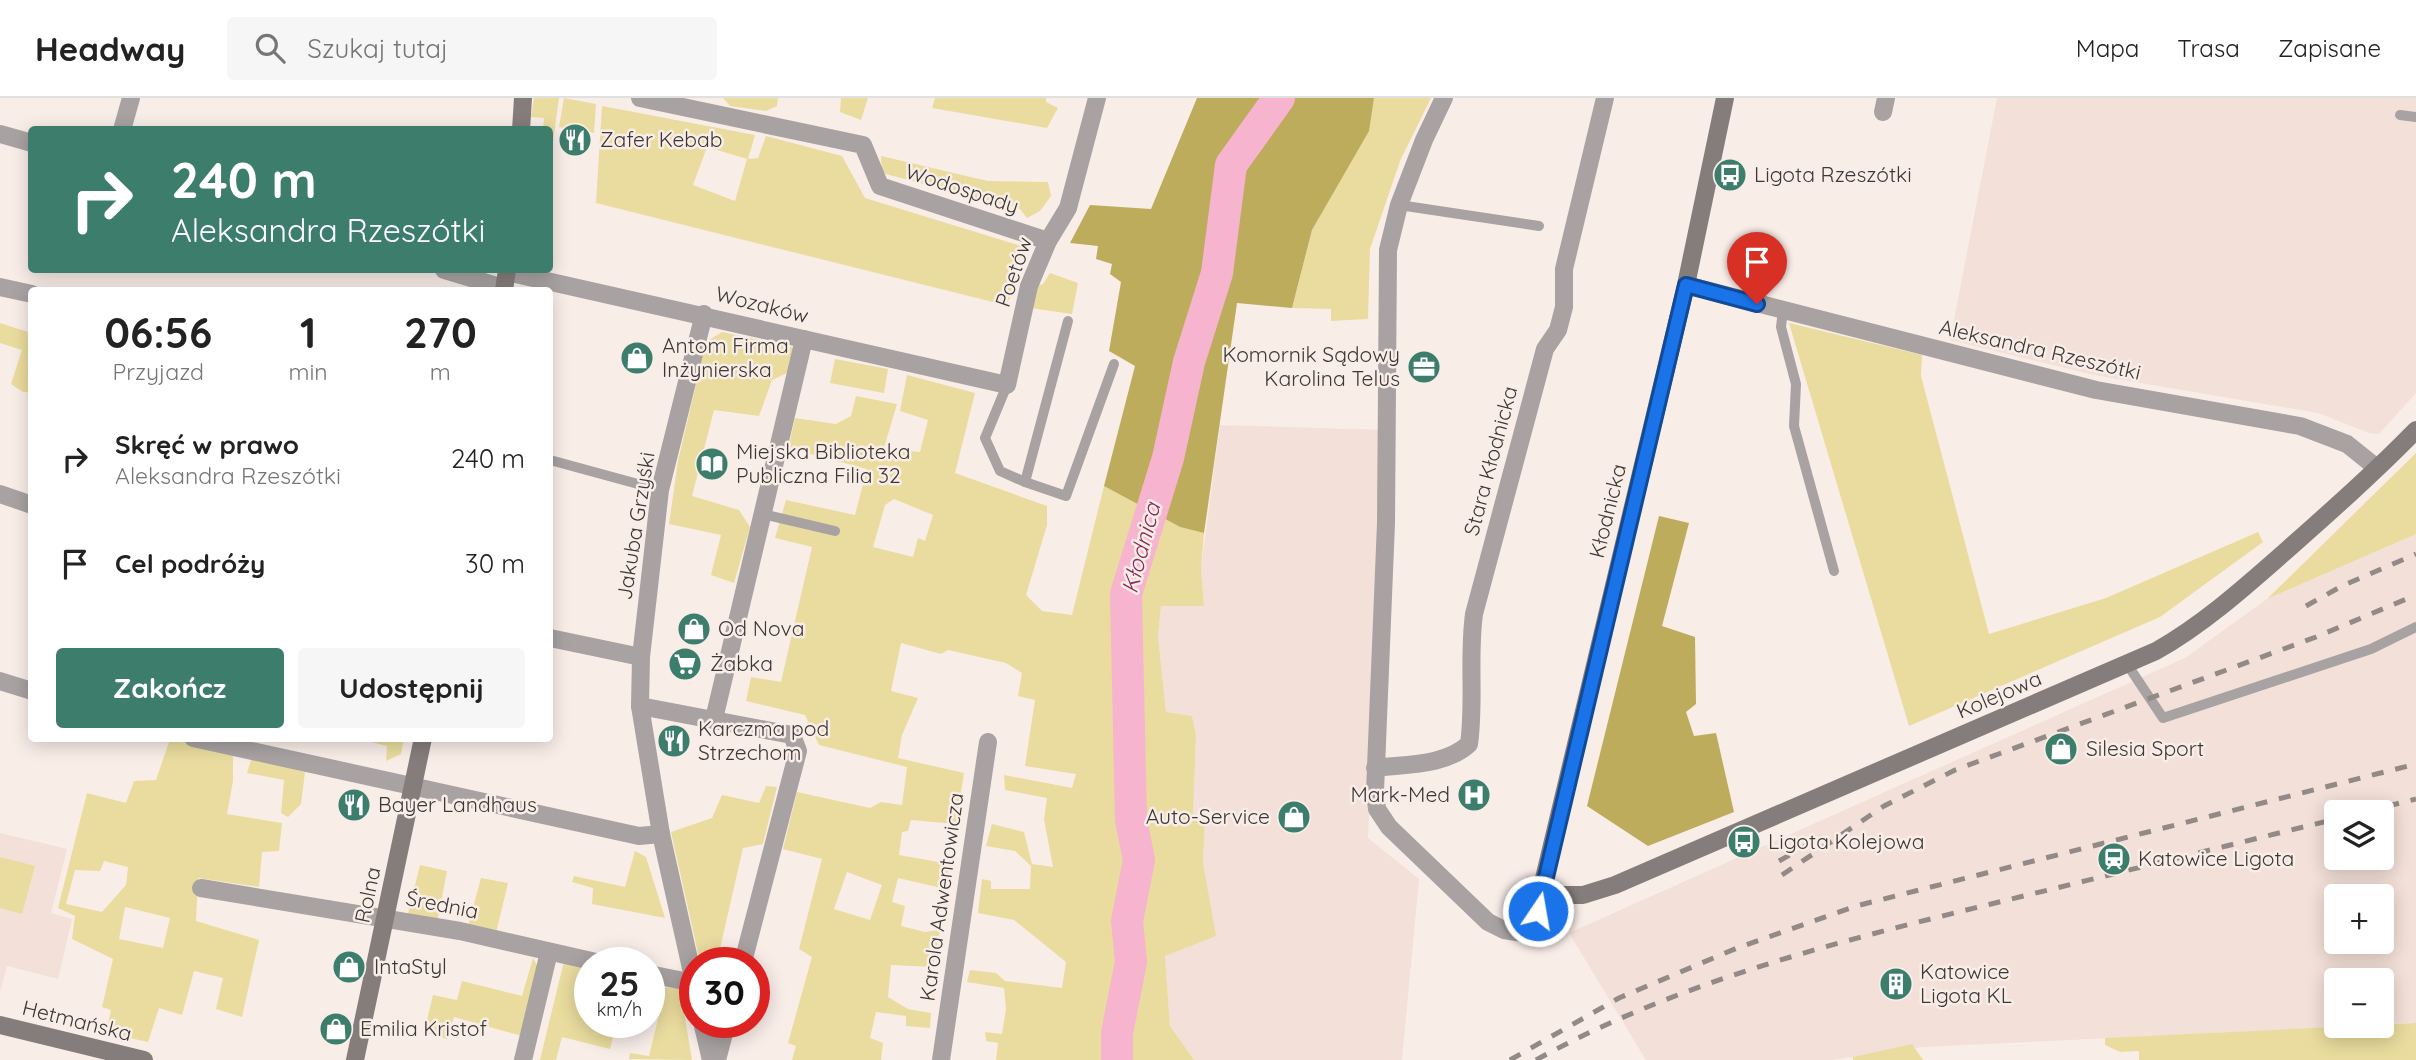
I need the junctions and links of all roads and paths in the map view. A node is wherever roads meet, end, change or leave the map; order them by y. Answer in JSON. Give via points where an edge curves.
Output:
{"nodes":[{"id":1,"x":131,"y":98,"type":"edge"},
{"id":2,"x":523,"y":98,"type":"edge"},
{"id":3,"x":640,"y":98,"type":"edge"},
{"id":4,"x":1097,"y":98,"type":"edge"},
{"id":5,"x":1444,"y":98,"type":"edge"},
{"id":6,"x":1605,"y":98,"type":"edge"},
{"id":7,"x":1725,"y":98,"type":"edge"},
{"id":8,"x":2400,"y":115,"type":"dead end"},
{"id":9,"x":2416,"y":117,"type":"edge"},
{"id":10,"x":123,"y":126,"type":"edge"},
{"id":11,"x":521,"y":126,"type":"edge"},
{"id":12,"x":0,"y":134,"type":"edge"},
{"id":13,"x":28,"y":142,"type":"edge"},
{"id":14,"x":1399,"y":205,"type":"junction"},
{"id":15,"x":1539,"y":226,"type":"dead end"},
{"id":16,"x":1048,"y":241,"type":"junction"},
{"id":17,"x":462,"y":273,"type":"edge"},
{"id":18,"x":505,"y":280,"type":"edge"},
{"id":19,"x":1686,"y":285,"type":"junction"},
{"id":20,"x":0,"y":287,"type":"edge"},
{"id":21,"x":546,"y":287,"type":"edge"},
{"id":22,"x":553,"y":288,"type":"edge"},
{"id":23,"x":28,"y":293,"type":"edge"},
{"id":24,"x":1783,"y":310,"type":"junction"},
{"id":25,"x":704,"y":314,"type":"junction"},
{"id":26,"x":1068,"y":321,"type":"dead end"},
{"id":27,"x":804,"y":339,"type":"junction"},
{"id":28,"x":1114,"y":364,"type":"dead end"},
{"id":29,"x":1007,"y":385,"type":"junction"},
{"id":30,"x":2416,"y":430,"type":"edge"},
{"id":31,"x":553,"y":461,"type":"edge"},
{"id":32,"x":2377,"y":468,"type":"junction"},
{"id":33,"x":1025,"y":482,"type":"junction"},
{"id":34,"x":660,"y":490,"type":"junction"},
{"id":35,"x":0,"y":494,"type":"edge"},
{"id":36,"x":28,"y":504,"type":"edge"},
{"id":37,"x":763,"y":514,"type":"junction"},
{"id":38,"x":835,"y":531,"type":"dead end"},
{"id":39,"x":1834,"y":571,"type":"dead end"},
{"id":40,"x":2416,"y":627,"type":"edge"},
{"id":41,"x":553,"y":639,"type":"edge"},
{"id":42,"x":641,"y":657,"type":"junction"},
{"id":43,"x":2127,"y":664,"type":"junction"},
{"id":44,"x":0,"y":681,"type":"edge"},
{"id":45,"x":28,"y":690,"type":"edge"},
{"id":46,"x":640,"y":706,"type":"junction"},
{"id":47,"x":714,"y":719,"type":"junction"},
{"id":48,"x":988,"y":741,"type":"dead end"},
{"id":49,"x":211,"y":742,"type":"edge"},
{"id":50,"x":423,"y":742,"type":"edge"},
{"id":51,"x":1375,"y":768,"type":"junction"},
{"id":52,"x":413,"y":788,"type":"junction"},
{"id":53,"x":661,"y":834,"type":"junction"},
{"id":54,"x":201,"y":888,"type":"dead end"},
{"id":55,"x":1540,"y":895,"type":"junction"},
{"id":56,"x":387,"y":917,"type":"junction"},
{"id":57,"x":686,"y":947,"type":"edge"},
{"id":58,"x":747,"y":947,"type":"edge"},
{"id":59,"x":549,"y":952,"type":"junction"},
{"id":60,"x":574,"y":957,"type":"edge"},
{"id":61,"x":0,"y":1025,"type":"edge"},
{"id":62,"x":706,"y":1038,"type":"edge"},
{"id":63,"x":723,"y":1038,"type":"edge"},
{"id":64,"x":144,"y":1060,"type":"edge"},
{"id":65,"x":355,"y":1060,"type":"edge"},
{"id":66,"x":523,"y":1060,"type":"edge"},
{"id":67,"x":711,"y":1060,"type":"edge"},
{"id":68,"x":717,"y":1060,"type":"edge"},
{"id":69,"x":941,"y":1060,"type":"edge"}],
"edges":[{"from":1,"to":10,"type":"street"},
{"from":2,"to":11,"type":"street"},
{"from":3,"to":16,"type":"street","name":"Wodospady","via":[[863,145],[880,186]]},
{"from":4,"to":16,"type":"street","name":"Poetów","via":[[1068,208]]},
{"from":5,"to":14,"type":"street"},
{"from":6,"to":51,"type":"street","name":"Stara Kłodnicka","via":[[1564,269],[1561,319],[1545,349],[1474,614],[1469,647],[1469,744],[1441,760]]},
{"from":7,"to":19,"type":"street","name":"Kłodnicka"},
{"from":8,"to":9,"type":"lane"},
{"from":12,"to":13,"type":"street"},
{"from":14,"to":15,"type":"lane"},
{"from":14,"to":51,"type":"street","via":[[1388,250],[1387,510]]},
{"from":16,"to":29,"type":"street","name":"Poetów","via":[[1029,286]]},
{"from":17,"to":18,"type":"street","name":"Wozaków"},
{"from":18,"to":21,"type":"street","name":"Wozaków"},
{"from":19,"to":24,"type":"street","name":"Aleksandra Rzeszótki"},
{"from":19,"to":55,"type":"street","name":"Kłodnicka"},
{"from":20,"to":23,"type":"street"},
{"from":22,"to":25,"type":"street","name":"Wozaków"},
{"from":24,"to":32,"type":"street","name":"Aleksandra Rzeszótki","via":[[2096,390],[2300,426],[2347,444]]},
{"from":24,"to":39,"type":"lane","via":[[1781,327],[1796,384],[1794,426]]},
{"from":25,"to":27,"type":"street","name":"Wozaków"},
{"from":25,"to":34,"type":"street","name":"Jakuba Grzyśki"},
{"from":26,"to":33,"type":"lane"},
{"from":27,"to":29,"type":"street","name":"Wozaków"},
{"from":27,"to":37,"type":"street"},
{"from":28,"to":33,"type":"lane","via":[[1066,496]]},
{"from":29,"to":33,"type":"lane","via":[[985,438],[1000,471]]},
{"from":30,"to":32,"type":"street","name":"Kolejowa"},
{"from":31,"to":34,"type":"lane"},
{"from":32,"to":43,"type":"street","name":"Kolejowa","via":[[2213,612],[2168,645]]},
{"from":34,"to":42,"type":"street","name":"Jakuba Grzyśki"},
{"from":35,"to":36,"type":"street"},
{"from":37,"to":38,"type":"lane"},
{"from":37,"to":47,"type":"street"},
{"from":40,"to":43,"type":"lane","via":[[2371,649],[2163,718]]},
{"from":41,"to":42,"type":"street"},
{"from":42,"to":46,"type":"street","name":"Jakuba Grzyśki"},
{"from":43,"to":55,"type":"street","name":"Kolejowa","via":[[1627,880],[1583,895]]},
{"from":44,"to":45,"type":"street"},
{"from":46,"to":47,"type":"street"},
{"from":46,"to":53,"type":"street","name":"Jakuba Grzyśki"},
{"from":47,"to":58,"type":"street","via":[[792,735],[798,751]]},
{"from":48,"to":69,"type":"street","name":"Karola Adwentowicza"},
{"from":49,"to":52,"type":"street"},
{"from":50,"to":52,"type":"street","name":"Rolna"},
{"from":51,"to":55,"type":"street","name":"Kłodnicka","via":[[1377,809],[1389,827],[1488,922],[1534,935]]},
{"from":52,"to":53,"type":"street","via":[[639,836]]},
{"from":52,"to":56,"type":"street","name":"Rolna"},
{"from":53,"to":57,"type":"street","name":"Jakuba Grzyśki"},
{"from":54,"to":56,"type":"street","name":"Średnia"},
{"from":56,"to":59,"type":"street","name":"Średnia"},
{"from":56,"to":65,"type":"street","name":"Rolna"},
{"from":59,"to":60,"type":"street","name":"Średnia"},
{"from":59,"to":66,"type":"street"},
{"from":61,"to":64,"type":"street","name":"Hetmańska"},
{"from":62,"to":67,"type":"street"},
{"from":63,"to":68,"type":"street"}]}
